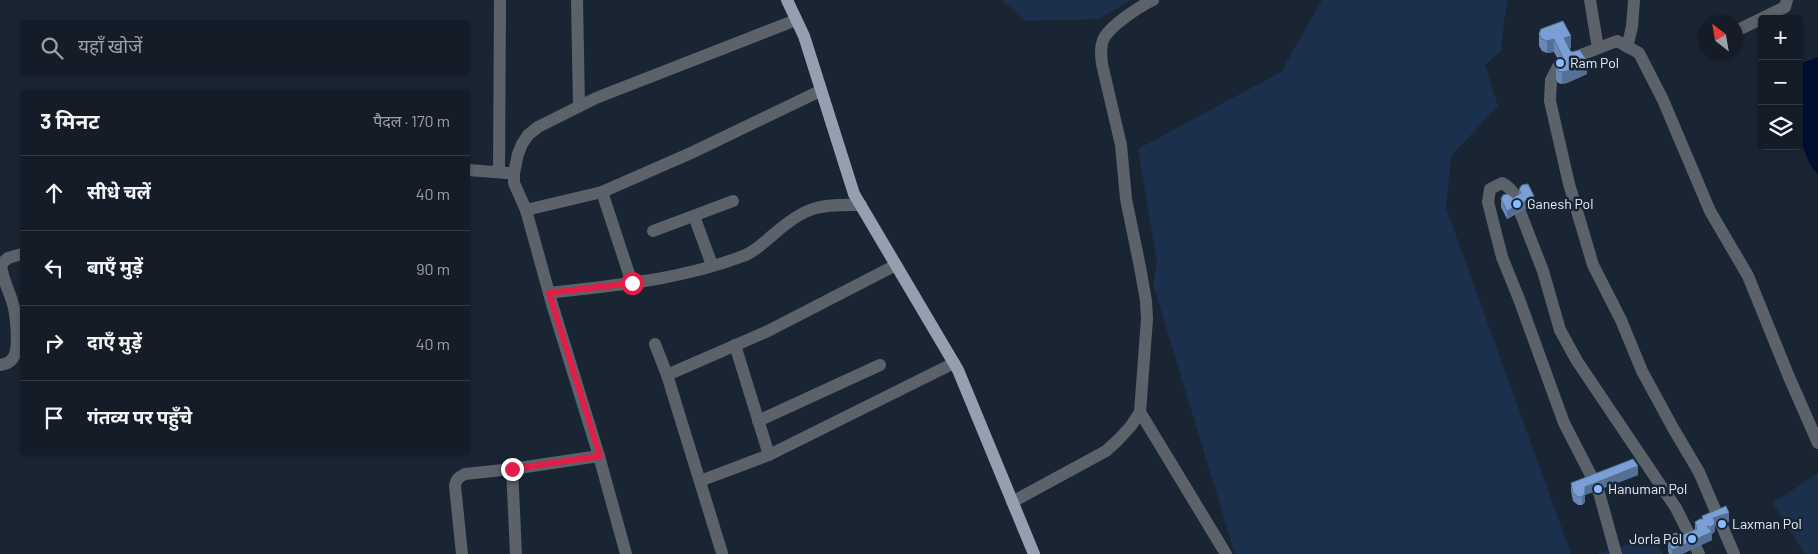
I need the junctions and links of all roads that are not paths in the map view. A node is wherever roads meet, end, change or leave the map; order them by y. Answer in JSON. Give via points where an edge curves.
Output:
{"nodes":[{"id":1,"x":500,"y":0,"type":"edge"},
{"id":2,"x":577,"y":0,"type":"edge"},
{"id":3,"x":787,"y":0,"type":"edge"},
{"id":4,"x":1153,"y":0,"type":"edge"},
{"id":5,"x":1590,"y":0,"type":"edge"},
{"id":6,"x":1634,"y":0,"type":"edge"},
{"id":7,"x":1788,"y":0,"type":"edge"},
{"id":8,"x":796,"y":20,"type":"junction"},
{"id":9,"x":1743,"y":27,"type":"edge"},
{"id":10,"x":1627,"y":47,"type":"junction"},
{"id":11,"x":1598,"y":48,"type":"junction"},
{"id":12,"x":820,"y":91,"type":"junction"},
{"id":13,"x":580,"y":106,"type":"junction"},
{"id":14,"x":470,"y":170,"type":"edge"},
{"id":15,"x":499,"y":172,"type":"junction"},
{"id":16,"x":514,"y":173,"type":"junction"},
{"id":17,"x":602,"y":192,"type":"junction"},
{"id":18,"x":733,"y":201,"type":"dead end"},
{"id":19,"x":861,"y":205,"type":"junction"},
{"id":20,"x":526,"y":210,"type":"junction"},
{"id":21,"x":694,"y":216,"type":"junction"},
{"id":22,"x":653,"y":231,"type":"dead end"},
{"id":23,"x":20,"y":255,"type":"edge"},
{"id":24,"x":896,"y":265,"type":"junction"},
{"id":25,"x":712,"y":266,"type":"junction"},
{"id":26,"x":632,"y":283,"type":"junction"},
{"id":27,"x":549,"y":293,"type":"junction"},
{"id":28,"x":655,"y":344,"type":"dead end"},
{"id":29,"x":735,"y":346,"type":"junction"},
{"id":30,"x":954,"y":363,"type":"junction"},
{"id":31,"x":0,"y":365,"type":"edge"},
{"id":32,"x":880,"y":365,"type":"dead end"},
{"id":33,"x":667,"y":375,"type":"junction"},
{"id":34,"x":1140,"y":412,"type":"junction"},
{"id":35,"x":758,"y":421,"type":"junction"},
{"id":36,"x":1818,"y":443,"type":"edge"},
{"id":37,"x":769,"y":455,"type":"junction"},
{"id":38,"x":600,"y":456,"type":"junction"},
{"id":39,"x":512,"y":469,"type":"junction"},
{"id":40,"x":700,"y":481,"type":"junction"},
{"id":41,"x":1012,"y":502,"type":"junction"},
{"id":42,"x":722,"y":553,"type":"dead end"},
{"id":43,"x":462,"y":554,"type":"edge"},
{"id":44,"x":516,"y":554,"type":"edge"},
{"id":45,"x":626,"y":554,"type":"edge"},
{"id":46,"x":1034,"y":554,"type":"edge"},
{"id":47,"x":1226,"y":554,"type":"edge"},
{"id":48,"x":1616,"y":554,"type":"edge"},
{"id":49,"x":1699,"y":554,"type":"edge"},
{"id":50,"x":1734,"y":554,"type":"edge"}],
"edges":[{"from":1,"to":15,"type":"street"},
{"from":2,"to":13,"type":"street"},
{"from":3,"to":8,"type":"main road"},
{"from":4,"to":34,"type":"street","via":[[1107,33],[1100,50],[1121,145],[1126,199],[1146,301]]},
{"from":5,"to":11,"type":"street"},
{"from":6,"to":10,"type":"street"},
{"from":7,"to":9,"type":"street","via":[[1785,6]]},
{"from":8,"to":12,"type":"main road"},
{"from":8,"to":13,"type":"street"},
{"from":10,"to":11,"type":"street","via":[[1617,42]]},
{"from":10,"to":36,"type":"street","via":[[1639,53],[1663,100],[1710,211],[1748,276]]},
{"from":11,"to":50,"type":"street","via":[[1560,63],[1551,80],[1550,101],[1569,184],[1593,265],[1642,371],[1699,472]]},
{"from":12,"to":17,"type":"street","via":[[691,154]]},
{"from":12,"to":19,"type":"main road","via":[[854,194]]},
{"from":13,"to":16,"type":"street","via":[[528,135],[522,144]]},
{"from":14,"to":15,"type":"street"},
{"from":15,"to":16,"type":"street"},
{"from":16,"to":20,"type":"street","via":[[514,182]]},
{"from":17,"to":20,"type":"street"},
{"from":17,"to":26,"type":"street"},
{"from":18,"to":21,"type":"street"},
{"from":19,"to":24,"type":"main road"},
{"from":19,"to":25,"type":"street","via":[[816,207],[793,219],[754,251]]},
{"from":20,"to":27,"type":"street"},
{"from":21,"to":22,"type":"street"},
{"from":21,"to":25,"type":"street"},
{"from":23,"to":31,"type":"street","via":[[1,264],[16,317],[16,350],[10,362]]},
{"from":24,"to":29,"type":"street"},
{"from":24,"to":30,"type":"main road"},
{"from":25,"to":26,"type":"street","via":[[660,280]]},
{"from":26,"to":27,"type":"street"},
{"from":27,"to":38,"type":"street"},
{"from":28,"to":33,"type":"street"},
{"from":29,"to":33,"type":"street"},
{"from":29,"to":35,"type":"street"},
{"from":30,"to":37,"type":"street"},
{"from":30,"to":41,"type":"main road"},
{"from":32,"to":35,"type":"street"},
{"from":33,"to":40,"type":"street"},
{"from":34,"to":41,"type":"street","via":[[1106,451]]},
{"from":34,"to":47,"type":"street"},
{"from":35,"to":37,"type":"street"},
{"from":37,"to":40,"type":"street"},
{"from":38,"to":39,"type":"street"},
{"from":38,"to":45,"type":"street"},
{"from":39,"to":43,"type":"street","via":[[465,474],[456,480]]},
{"from":39,"to":44,"type":"street"},
{"from":40,"to":42,"type":"street"},
{"from":41,"to":46,"type":"main road"},
{"from":48,"to":49,"type":"street","via":[[1598,489],[1564,423],[1502,257],[1488,202],[1490,189],[1502,183],[1515,194],[1560,330],[1582,369],[1676,508]]}]}
